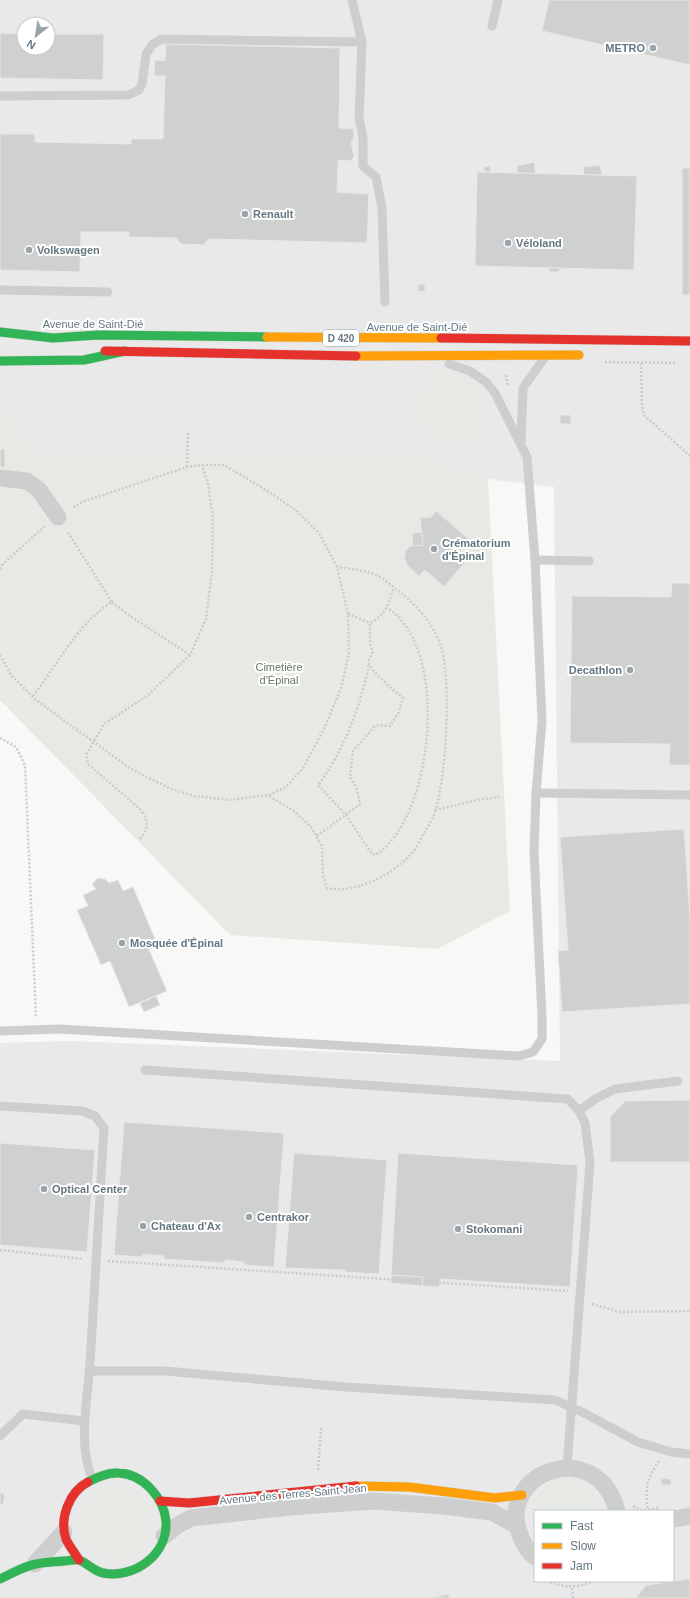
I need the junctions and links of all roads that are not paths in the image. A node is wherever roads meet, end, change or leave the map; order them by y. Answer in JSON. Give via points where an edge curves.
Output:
{"nodes":[{"id":1,"x":352,"y":0,"type":"edge"},
{"id":2,"x":498,"y":0,"type":"edge"},
{"id":3,"x":492,"y":26,"type":"dead end"},
{"id":4,"x":362,"y":42,"type":"junction"},
{"id":5,"x":0,"y":96,"type":"edge"},
{"id":6,"x":0,"y":290,"type":"edge"},
{"id":7,"x":108,"y":292,"type":"dead end"},
{"id":8,"x":385,"y":302,"type":"dead end"},
{"id":9,"x":0,"y":332,"type":"edge"},
{"id":10,"x":690,"y":341,"type":"edge"},
{"id":11,"x":87,"y":350,"type":"dead end"},
{"id":12,"x":125,"y":351,"type":"junction"},
{"id":13,"x":546,"y":355,"type":"junction"},
{"id":14,"x":592,"y":355,"type":"dead end"},
{"id":15,"x":388,"y":357,"type":"junction"},
{"id":16,"x":0,"y":361,"type":"edge"},
{"id":17,"x":521,"y":442,"type":"junction"},
{"id":18,"x":0,"y":478,"type":"edge"},
{"id":19,"x":58,"y":517,"type":"road end"},
{"id":20,"x":535,"y":560,"type":"junction"},
{"id":21,"x":589,"y":561,"type":"dead end"},
{"id":22,"x":536,"y":793,"type":"junction"},
{"id":23,"x":690,"y":795,"type":"edge"},
{"id":24,"x":0,"y":1031,"type":"edge"},
{"id":25,"x":145,"y":1070,"type":"dead end"},
{"id":26,"x":678,"y":1081,"type":"dead end"},
{"id":27,"x":0,"y":1106,"type":"edge"},
{"id":28,"x":579,"y":1111,"type":"junction"},
{"id":29,"x":89,"y":1371,"type":"junction"},
{"id":30,"x":571,"y":1407,"type":"junction"},
{"id":31,"x":84,"y":1421,"type":"junction"},
{"id":32,"x":0,"y":1436,"type":"edge"},
{"id":33,"x":690,"y":1454,"type":"edge"},
{"id":34,"x":567,"y":1467,"type":"junction"},
{"id":35,"x":92,"y":1478,"type":"junction"},
{"id":36,"x":522,"y":1495,"type":"junction"},
{"id":37,"x":160,"y":1501,"type":"junction"},
{"id":38,"x":621,"y":1509,"type":"edge"},
{"id":39,"x":690,"y":1516,"type":"edge"},
{"id":40,"x":674,"y":1519,"type":"edge"},
{"id":41,"x":517,"y":1526,"type":"junction"},
{"id":42,"x":64,"y":1532,"type":"junction"},
{"id":43,"x":164,"y":1536,"type":"junction"},
{"id":44,"x":534,"y":1556,"type":"edge"},
{"id":45,"x":79,"y":1560,"type":"junction"},
{"id":46,"x":35,"y":1564,"type":"junction"},
{"id":47,"x":0,"y":1579,"type":"edge"}],
"edges":[{"from":1,"to":4,"type":"lane"},
{"from":2,"to":3,"type":"lane"},
{"from":4,"to":5,"type":"lane","via":[[161,39],[152,45],[146,54],[139,90],[128,95]]},
{"from":4,"to":8,"type":"lane","via":[[359,118],[363,138],[363,166],[376,176],[382,208]]},
{"from":6,"to":7,"type":"lane"},
{"from":9,"to":10,"type":"main road","name":"Avenue de Saint-Dié","number":"D 420","via":[[53,338],[98,335]]},
{"from":11,"to":12,"type":"main road","number":"D 420"},
{"from":12,"to":15,"type":"main road","number":"D 420"},
{"from":12,"to":16,"type":"main road","via":[[84,360]]},
{"from":13,"to":14,"type":"main road","number":"D 420"},
{"from":13,"to":15,"type":"main road","number":"D 420"},
{"from":13,"to":17,"type":"lane","via":[[523,388]]},
{"from":15,"to":17,"type":"lane","via":[[453,365],[470,371],[486,382],[495,393]]},
{"from":17,"to":20,"type":"lane","via":[[527,457]]},
{"from":18,"to":19,"type":"street","via":[[27,481],[38,490]]},
{"from":20,"to":21,"type":"lane"},
{"from":20,"to":22,"type":"lane","via":[[542,721]]},
{"from":22,"to":23,"type":"lane"},
{"from":22,"to":24,"type":"lane","via":[[534,852],[542,1039],[533,1052],[519,1056],[489,1055],[67,1030]]},
{"from":25,"to":28,"type":"lane","via":[[568,1099]]},
{"from":26,"to":28,"type":"lane","via":[[615,1089]]},
{"from":27,"to":29,"type":"lane","via":[[82,1111],[95,1116],[104,1128]]},
{"from":28,"to":30,"type":"lane","via":[[585,1123],[590,1163]]},
{"from":29,"to":30,"type":"lane","via":[[164,1371],[346,1387],[555,1400]]},
{"from":29,"to":31,"type":"lane"},
{"from":30,"to":33,"type":"lane","via":[[638,1442]]},
{"from":30,"to":34,"type":"lane"},
{"from":31,"to":32,"type":"lane","via":[[23,1414]]},
{"from":31,"to":35,"type":"lane","via":[[84,1445]]},
{"from":34,"to":36,"type":"street","via":[[553,1469],[541,1475],[530,1483]]},
{"from":34,"to":38,"type":"street","via":[[581,1469],[600,1480]]},
{"from":35,"to":37,"type":"main road","via":[[107,1473],[123,1473],[138,1478],[151,1488]]},
{"from":35,"to":42,"type":"main road","via":[[78,1487],[69,1500],[64,1516]]},
{"from":36,"to":37,"type":"main road","name":"Avenue des Terres-Saint-Jean","via":[[495,1498],[409,1487],[354,1486],[189,1504]]},
{"from":36,"to":41,"type":"street","via":[[517,1510]]},
{"from":37,"to":43,"type":"main road","via":[[166,1524]]},
{"from":39,"to":40,"type":"street"},
{"from":41,"to":43,"type":"street","name":"Avenue des Terres-Saint-Jean","via":[[492,1512],[373,1501],[191,1518]]},
{"from":41,"to":44,"type":"street","via":[[522,1543]]},
{"from":42,"to":45,"type":"main road","via":[[67,1543]]},
{"from":42,"to":46,"type":"street"},
{"from":43,"to":45,"type":"main road","via":[[159,1549],[151,1559],[141,1568],[128,1573],[102,1573]]},
{"from":45,"to":46,"type":"main road"},
{"from":46,"to":47,"type":"main road"}]}
